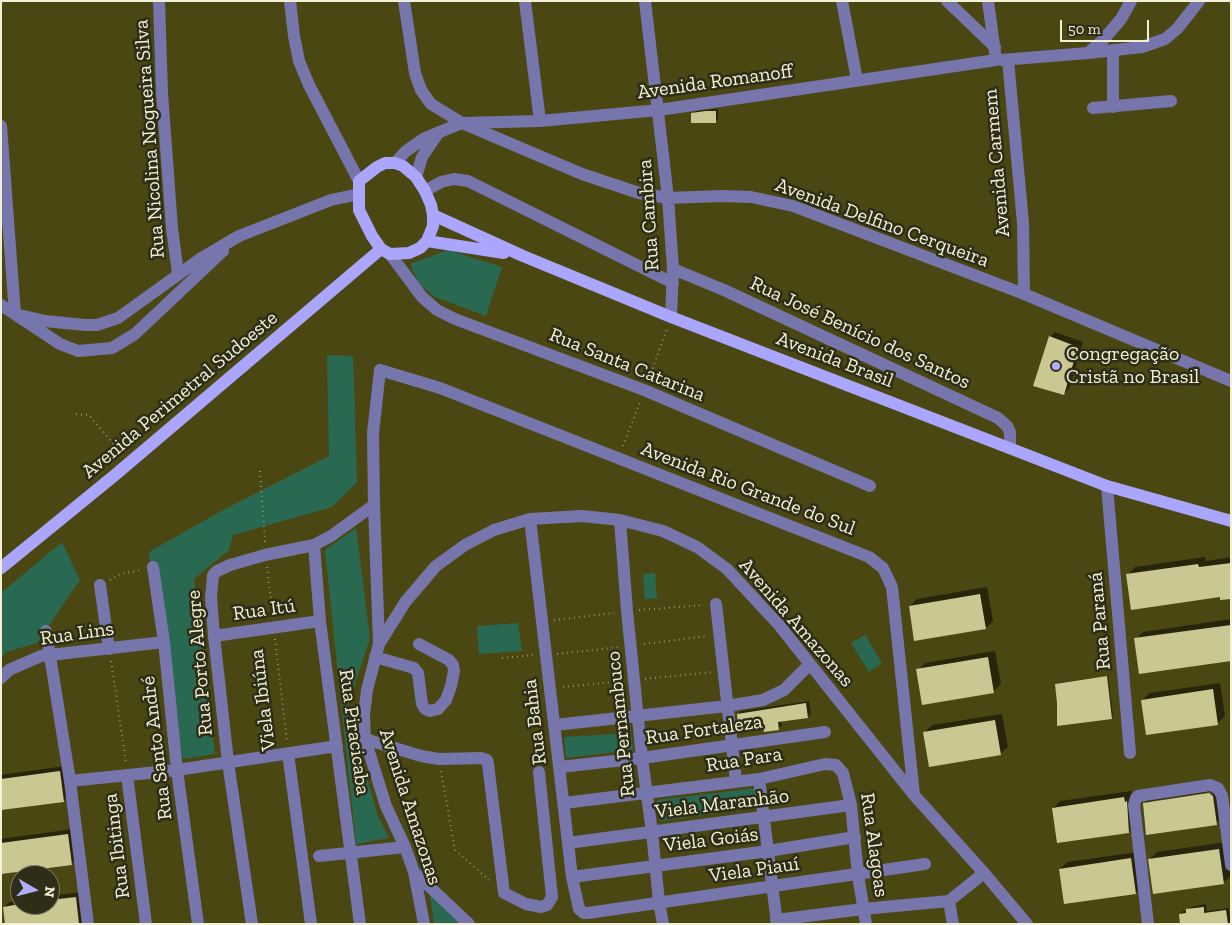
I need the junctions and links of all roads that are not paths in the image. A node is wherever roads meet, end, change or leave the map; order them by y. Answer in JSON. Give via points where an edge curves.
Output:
{"nodes":[{"id":1,"x":159,"y":1,"type":"edge"},
{"id":2,"x":290,"y":1,"type":"edge"},
{"id":3,"x":404,"y":1,"type":"edge"},
{"id":4,"x":525,"y":1,"type":"edge"},
{"id":5,"x":645,"y":1,"type":"edge"},
{"id":6,"x":842,"y":1,"type":"edge"},
{"id":7,"x":947,"y":1,"type":"edge"},
{"id":8,"x":988,"y":1,"type":"edge"},
{"id":9,"x":1131,"y":1,"type":"edge"},
{"id":10,"x":1199,"y":1,"type":"edge"},
{"id":11,"x":995,"y":47,"type":"junction"},
{"id":12,"x":1113,"y":51,"type":"junction"},
{"id":13,"x":1088,"y":53,"type":"junction"},
{"id":14,"x":1002,"y":60,"type":"junction"},
{"id":15,"x":857,"y":80,"type":"junction"},
{"id":16,"x":1171,"y":102,"type":"dead end"},
{"id":17,"x":1113,"y":107,"type":"junction"},
{"id":18,"x":1093,"y":108,"type":"dead end"},
{"id":19,"x":659,"y":110,"type":"junction"},
{"id":20,"x":540,"y":122,"type":"junction"},
{"id":21,"x":462,"y":123,"type":"junction"},
{"id":22,"x":1,"y":126,"type":"edge"},
{"id":23,"x":438,"y":132,"type":"junction"},
{"id":24,"x":1,"y":134,"type":"edge"},
{"id":25,"x":394,"y":163,"type":"junction"},
{"id":26,"x":416,"y":177,"type":"junction"},
{"id":27,"x":359,"y":180,"type":"junction"},
{"id":28,"x":425,"y":191,"type":"junction"},
{"id":29,"x":359,"y":194,"type":"junction"},
{"id":30,"x":668,"y":198,"type":"junction"},
{"id":31,"x":433,"y":215,"type":"junction"},
{"id":32,"x":239,"y":236,"type":"junction"},
{"id":33,"x":427,"y":242,"type":"junction"},
{"id":34,"x":386,"y":252,"type":"junction"},
{"id":35,"x":524,"y":256,"type":"junction"},
{"id":36,"x":673,"y":270,"type":"junction"},
{"id":37,"x":178,"y":274,"type":"junction"},
{"id":38,"x":673,"y":283,"type":"junction"},
{"id":39,"x":1024,"y":294,"type":"junction"},
{"id":40,"x":1,"y":305,"type":"edge"},
{"id":41,"x":15,"y":314,"type":"junction"},
{"id":42,"x":671,"y":317,"type":"junction"},
{"id":43,"x":380,"y":370,"type":"joint"},
{"id":44,"x":1231,"y":381,"type":"edge"},
{"id":45,"x":1010,"y":448,"type":"junction"},
{"id":46,"x":870,"y":486,"type":"dead end"},
{"id":47,"x":1106,"y":486,"type":"junction"},
{"id":48,"x":374,"y":505,"type":"junction"},
{"id":49,"x":530,"y":520,"type":"junction"},
{"id":50,"x":620,"y":520,"type":"junction"},
{"id":51,"x":1231,"y":521,"type":"edge"},
{"id":52,"x":314,"y":545,"type":"junction"},
{"id":53,"x":153,"y":567,"type":"road end"},
{"id":54,"x":1,"y":568,"type":"edge"},
{"id":55,"x":100,"y":585,"type":"road end"},
{"id":56,"x":716,"y":604,"type":"dead end"},
{"id":57,"x":320,"y":621,"type":"junction"},
{"id":58,"x":46,"y":631,"type":"dead end"},
{"id":59,"x":214,"y":636,"type":"junction"},
{"id":60,"x":164,"y":642,"type":"junction"},
{"id":61,"x":379,"y":644,"type":"junction"},
{"id":62,"x":419,"y":644,"type":"dead end"},
{"id":63,"x":109,"y":649,"type":"junction"},
{"id":64,"x":51,"y":654,"type":"junction"},
{"id":65,"x":375,"y":657,"type":"junction"},
{"id":66,"x":810,"y":664,"type":"junction"},
{"id":67,"x":1,"y":678,"type":"edge"},
{"id":68,"x":727,"y":706,"type":"junction"},
{"id":69,"x":638,"y":715,"type":"junction"},
{"id":70,"x":555,"y":725,"type":"junction"},
{"id":71,"x":824,"y":732,"type":"dead end"},
{"id":72,"x":365,"y":739,"type":"junction"},
{"id":73,"x":733,"y":744,"type":"junction"},
{"id":74,"x":337,"y":746,"type":"junction"},
{"id":75,"x":288,"y":753,"type":"junction"},
{"id":76,"x":1130,"y":753,"type":"dead end"},
{"id":77,"x":642,"y":758,"type":"junction"},
{"id":78,"x":228,"y":762,"type":"junction"},
{"id":79,"x":560,"y":767,"type":"junction"},
{"id":80,"x":178,"y":770,"type":"junction"},
{"id":81,"x":539,"y":772,"type":"dead end"},
{"id":82,"x":843,"y":772,"type":"joint"},
{"id":83,"x":127,"y":775,"type":"junction"},
{"id":84,"x":759,"y":778,"type":"junction"},
{"id":85,"x":70,"y":781,"type":"junction"},
{"id":86,"x":736,"y":781,"type":"junction"},
{"id":87,"x":647,"y":791,"type":"junction"},
{"id":88,"x":914,"y":795,"type":"junction"},
{"id":89,"x":564,"y":803,"type":"junction"},
{"id":90,"x":851,"y":805,"type":"junction"},
{"id":91,"x":764,"y":817,"type":"junction"},
{"id":92,"x":652,"y":832,"type":"junction"},
{"id":93,"x":855,"y":837,"type":"junction"},
{"id":94,"x":568,"y":843,"type":"junction"},
{"id":95,"x":405,"y":847,"type":"junction"},
{"id":96,"x":768,"y":851,"type":"junction"},
{"id":97,"x":351,"y":853,"type":"junction"},
{"id":98,"x":319,"y":856,"type":"dead end"},
{"id":99,"x":925,"y":864,"type":"dead end"},
{"id":100,"x":1231,"y":865,"type":"edge"},
{"id":101,"x":655,"y":866,"type":"junction"},
{"id":102,"x":414,"y":872,"type":"junction"},
{"id":103,"x":984,"y":873,"type":"junction"},
{"id":104,"x":858,"y":874,"type":"junction"},
{"id":105,"x":572,"y":877,"type":"junction"},
{"id":106,"x":772,"y":887,"type":"junction"},
{"id":107,"x":949,"y":901,"type":"junction"},
{"id":108,"x":658,"y":902,"type":"junction"},
{"id":109,"x":864,"y":909,"type":"junction"},
{"id":110,"x":588,"y":913,"type":"joint"},
{"id":111,"x":776,"y":922,"type":"edge"},
{"id":112,"x":88,"y":924,"type":"edge"},
{"id":113,"x":146,"y":924,"type":"edge"},
{"id":114,"x":198,"y":924,"type":"edge"},
{"id":115,"x":252,"y":924,"type":"edge"},
{"id":116,"x":311,"y":924,"type":"edge"},
{"id":117,"x":360,"y":924,"type":"edge"},
{"id":118,"x":424,"y":924,"type":"edge"},
{"id":119,"x":469,"y":924,"type":"edge"},
{"id":120,"x":663,"y":924,"type":"edge"},
{"id":121,"x":866,"y":924,"type":"edge"},
{"id":122,"x":953,"y":924,"type":"edge"},
{"id":123,"x":1027,"y":924,"type":"edge"},
{"id":124,"x":1148,"y":924,"type":"edge"}],
"edges":[{"from":1,"to":37,"type":"street","name":"Rua Nicolina Nogueira Silva","via":[[165,138]]},
{"from":2,"to":27,"type":"street","via":[[299,61]]},
{"from":3,"to":21,"type":"street","name":"Avenida Delfino Cerqueira","via":[[415,72],[421,90],[431,104]]},
{"from":4,"to":20,"type":"street"},
{"from":5,"to":19,"type":"street","name":"Rua Cambira"},
{"from":6,"to":15,"type":"street"},
{"from":7,"to":11,"type":"street"},
{"from":8,"to":11,"type":"street"},
{"from":9,"to":13,"type":"street","via":[[1121,19]]},
{"from":10,"to":12,"type":"street","name":"Avenida Romanoff","via":[[1165,39],[1142,47]]},
{"from":11,"to":14,"type":"street"},
{"from":12,"to":13,"type":"street","name":"Avenida Romanoff"},
{"from":12,"to":17,"type":"street"},
{"from":13,"to":14,"type":"street","name":"Avenida Romanoff"},
{"from":14,"to":15,"type":"street","name":"Avenida Romanoff"},
{"from":14,"to":39,"type":"street","name":"Avenida Carmem","via":[[1023,223]]},
{"from":15,"to":19,"type":"street","name":"Avenida Romanoff"},
{"from":16,"to":17,"type":"street"},
{"from":17,"to":18,"type":"street"},
{"from":19,"to":20,"type":"street","name":"Avenida Romanoff"},
{"from":19,"to":30,"type":"street","name":"Rua Cambira"},
{"from":20,"to":21,"type":"street","name":"Avenida Romanoff"},
{"from":21,"to":23,"type":"street","name":"Avenida Romanoff"},
{"from":21,"to":30,"type":"street","name":"Avenida Delfino Cerqueira","via":[[591,176],[639,193]]},
{"from":22,"to":24,"type":"street"},
{"from":23,"to":25,"type":"street","name":"Avenida Romanoff","via":[[416,143]]},
{"from":23,"to":26,"type":"street","via":[[422,157]]},
{"from":24,"to":41,"type":"street"},
{"from":25,"to":26,"type":"main road"},
{"from":25,"to":27,"type":"main road","via":[[376,167]]},
{"from":26,"to":28,"type":"main road"},
{"from":27,"to":29,"type":"main road"},
{"from":28,"to":31,"type":"main road"},
{"from":28,"to":38,"type":"street","via":[[441,182],[468,180]]},
{"from":29,"to":32,"type":"street","via":[[331,200]]},
{"from":29,"to":34,"type":"main road","via":[[359,210],[372,236]]},
{"from":30,"to":36,"type":"street","name":"Rua Cambira"},
{"from":30,"to":39,"type":"street","name":"Avenida Delfino Cerqueira","via":[[722,196],[773,201]]},
{"from":31,"to":33,"type":"main road"},
{"from":31,"to":35,"type":"main road","name":"Avenida Brasil"},
{"from":32,"to":37,"type":"street"},
{"from":32,"to":41,"type":"street","via":[[135,334],[112,348],[78,351],[45,336]]},
{"from":33,"to":34,"type":"main road","via":[[409,253]]},
{"from":33,"to":35,"type":"main road"},
{"from":34,"to":46,"type":"street","name":"Rua Santa Catarina","via":[[422,297],[454,319],[644,390]]},
{"from":34,"to":54,"type":"main road","name":"Avenida Perimetral Sudoeste"},
{"from":35,"to":42,"type":"main road","name":"Avenida Brasil"},
{"from":36,"to":38,"type":"street","name":"Rua Cambira"},
{"from":36,"to":45,"type":"street","name":"Rua José Benício dos Santos","via":[[724,290],[998,418],[1010,432]]},
{"from":37,"to":41,"type":"street","via":[[118,318],[97,325]]},
{"from":38,"to":42,"type":"street","name":"Rua Cambira"},
{"from":39,"to":44,"type":"street","name":"Avenida Delfino Cerqueira"},
{"from":40,"to":41,"type":"street"},
{"from":42,"to":45,"type":"main road","name":"Avenida Brasil"},
{"from":43,"to":48,"type":"street","name":"Avenida Amazonas","via":[[373,433]]},
{"from":43,"to":88,"type":"street","name":"Avenida Rio Grande do Sul","via":[[440,388],[869,557],[883,568],[892,587]]},
{"from":45,"to":47,"type":"main road","name":"Avenida Brasil"},
{"from":47,"to":51,"type":"main road","name":"Avenida Brasil"},
{"from":47,"to":76,"type":"street","name":"Rua Paraná"},
{"from":48,"to":52,"type":"street","name":"Rua Porto Alegre"},
{"from":48,"to":61,"type":"street","name":"Avenida Amazonas"},
{"from":49,"to":50,"type":"street","name":"Avenida Amazonas","via":[[582,516]]},
{"from":49,"to":61,"type":"street","name":"Avenida Amazonas","via":[[494,530],[465,545],[436,566],[406,601]]},
{"from":49,"to":70,"type":"street","name":"Rua Bahia"},
{"from":50,"to":66,"type":"street","name":"Avenida Amazonas","via":[[663,531],[697,548],[727,569]]},
{"from":50,"to":69,"type":"street","name":"Rua Pernambuco"},
{"from":52,"to":57,"type":"street","name":"Rua Piracicaba"},
{"from":52,"to":59,"type":"street","name":"Rua Porto Alegre","via":[[265,555],[217,571],[213,575],[211,597]]},
{"from":53,"to":60,"type":"street","name":"Rua Santo André"},
{"from":55,"to":63,"type":"street"},
{"from":56,"to":68,"type":"street"},
{"from":57,"to":59,"type":"street","name":"Rua Itú"},
{"from":57,"to":74,"type":"street","name":"Rua Piracicaba"},
{"from":58,"to":64,"type":"street"},
{"from":59,"to":78,"type":"street","name":"Rua Porto Alegre"},
{"from":60,"to":63,"type":"street","name":"Rua Lins"},
{"from":60,"to":80,"type":"street","name":"Rua Santo André"},
{"from":61,"to":65,"type":"street","name":"Avenida Amazonas"},
{"from":62,"to":65,"type":"street","via":[[453,665],[451,686],[446,700],[438,709],[430,711],[422,704],[418,673],[414,668]]},
{"from":63,"to":64,"type":"street","name":"Rua Lins"},
{"from":64,"to":67,"type":"street","name":"Rua Lins","via":[[9,670]]},
{"from":64,"to":85,"type":"street"},
{"from":65,"to":72,"type":"street","name":"Avenida Amazonas","via":[[367,690]]},
{"from":66,"to":68,"type":"street","via":[[784,690],[773,696]]},
{"from":66,"to":88,"type":"street","name":"Avenida Amazonas"},
{"from":68,"to":69,"type":"street"},
{"from":68,"to":73,"type":"street"},
{"from":69,"to":70,"type":"street"},
{"from":69,"to":77,"type":"street","name":"Rua Pernambuco"},
{"from":70,"to":79,"type":"street","name":"Rua Bahia"},
{"from":71,"to":73,"type":"street","name":"Rua Fortaleza"},
{"from":72,"to":81,"type":"street","via":[[421,756],[487,760],[504,893],[526,904],[541,907],[552,897]]},
{"from":72,"to":95,"type":"street","name":"Avenida Amazonas","via":[[386,806]]},
{"from":73,"to":77,"type":"street","name":"Rua Fortaleza"},
{"from":73,"to":86,"type":"street"},
{"from":74,"to":75,"type":"street"},
{"from":74,"to":97,"type":"street","name":"Rua Piracicaba"},
{"from":75,"to":78,"type":"street"},
{"from":75,"to":116,"type":"street","name":"Viela Ibiúna"},
{"from":77,"to":79,"type":"street","name":"Rua Fortaleza"},
{"from":77,"to":87,"type":"street","name":"Rua Pernambuco"},
{"from":78,"to":80,"type":"street"},
{"from":78,"to":115,"type":"street","name":"Rua Porto Alegre"},
{"from":79,"to":89,"type":"street","name":"Rua Bahia"},
{"from":80,"to":83,"type":"street"},
{"from":80,"to":114,"type":"street","name":"Rua Santo André"},
{"from":82,"to":84,"type":"street","name":"Rua Para","via":[[836,765],[826,764]]},
{"from":82,"to":90,"type":"street","name":"Rua Alagoas"},
{"from":83,"to":85,"type":"street"},
{"from":83,"to":113,"type":"street","name":"Rua Ibitinga"},
{"from":84,"to":86,"type":"street","name":"Rua Para"},
{"from":84,"to":91,"type":"street"},
{"from":85,"to":112,"type":"street"},
{"from":86,"to":87,"type":"street","name":"Rua Para"},
{"from":87,"to":89,"type":"street","name":"Rua Para"},
{"from":87,"to":92,"type":"street","name":"Rua Pernambuco"},
{"from":88,"to":103,"type":"street","name":"Avenida Amazonas"},
{"from":89,"to":94,"type":"street","name":"Rua Bahia"},
{"from":90,"to":91,"type":"street","name":"Viela Maranhão"},
{"from":90,"to":93,"type":"street","name":"Rua Alagoas"},
{"from":91,"to":92,"type":"street","name":"Viela Maranhão"},
{"from":91,"to":96,"type":"street"},
{"from":92,"to":94,"type":"street","name":"Viela Maranhão"},
{"from":92,"to":101,"type":"street","name":"Rua Pernambuco"},
{"from":93,"to":96,"type":"street","name":"Viela Goiás"},
{"from":93,"to":104,"type":"street","name":"Rua Alagoas"},
{"from":94,"to":105,"type":"street","name":"Rua Bahia"},
{"from":95,"to":97,"type":"street"},
{"from":95,"to":102,"type":"street","name":"Avenida Amazonas"},
{"from":96,"to":101,"type":"street","name":"Viela Goiás"},
{"from":96,"to":106,"type":"street"},
{"from":97,"to":98,"type":"street"},
{"from":97,"to":117,"type":"street","name":"Rua Piracicaba"},
{"from":99,"to":104,"type":"street","name":"Viela Piauí"},
{"from":100,"to":124,"type":"street","via":[[1222,796],[1218,788],[1205,786],[1138,796],[1134,805]]},
{"from":101,"to":105,"type":"street","name":"Viela Goiás"},
{"from":101,"to":108,"type":"street","name":"Rua Pernambuco"},
{"from":102,"to":118,"type":"street","name":"Avenida Amazonas"},
{"from":102,"to":119,"type":"street"},
{"from":103,"to":107,"type":"street"},
{"from":103,"to":123,"type":"street","name":"Avenida Amazonas"},
{"from":104,"to":106,"type":"street","name":"Viela Piauí"},
{"from":104,"to":109,"type":"street","name":"Rua Alagoas"},
{"from":105,"to":110,"type":"street","name":"Rua Bahia","via":[[578,907]]},
{"from":106,"to":108,"type":"street","name":"Viela Piauí"},
{"from":106,"to":111,"type":"street"},
{"from":107,"to":109,"type":"street"},
{"from":107,"to":122,"type":"street"},
{"from":108,"to":110,"type":"street","name":"Viela Piauí"},
{"from":108,"to":120,"type":"street","name":"Rua Pernambuco"},
{"from":109,"to":111,"type":"street"},
{"from":109,"to":121,"type":"street","name":"Rua Alagoas"}]}
